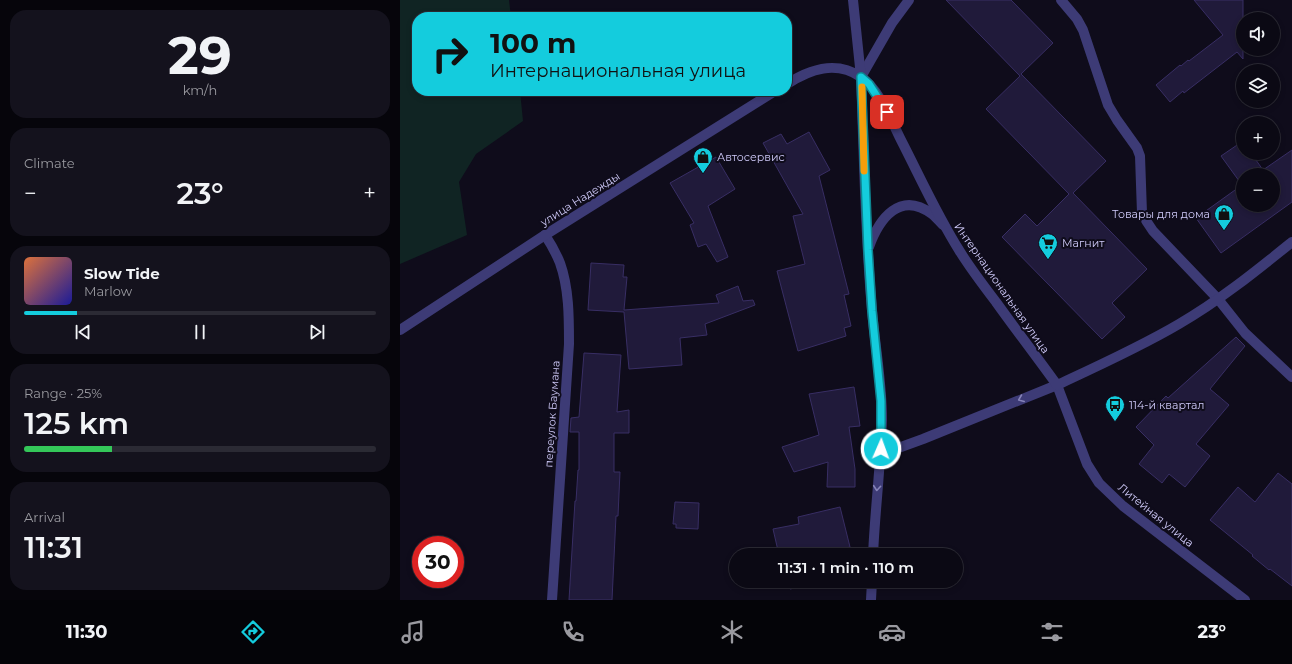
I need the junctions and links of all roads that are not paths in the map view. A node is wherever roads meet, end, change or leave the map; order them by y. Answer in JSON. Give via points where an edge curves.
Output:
{"nodes":[{"id":1,"x":853,"y":0,"type":"edge"},
{"id":2,"x":909,"y":0,"type":"edge"},
{"id":3,"x":1061,"y":0,"type":"edge"},
{"id":4,"x":861,"y":77,"type":"junction"},
{"id":5,"x":792,"y":81,"type":"edge"},
{"id":6,"x":767,"y":96,"type":"edge"},
{"id":7,"x":945,"y":227,"type":"junction"},
{"id":8,"x":545,"y":234,"type":"junction"},
{"id":9,"x":1292,"y":242,"type":"edge"},
{"id":10,"x":868,"y":250,"type":"junction"},
{"id":11,"x":1218,"y":299,"type":"junction"},
{"id":12,"x":400,"y":330,"type":"edge"},
{"id":13,"x":1292,"y":377,"type":"edge"},
{"id":14,"x":1057,"y":385,"type":"junction"},
{"id":15,"x":881,"y":449,"type":"junction"},
{"id":16,"x":873,"y":548,"type":"edge"},
{"id":17,"x":872,"y":588,"type":"edge"},
{"id":18,"x":552,"y":600,"type":"edge"},
{"id":19,"x":871,"y":600,"type":"edge"},
{"id":20,"x":1246,"y":600,"type":"edge"}],
"edges":[{"from":1,"to":4,"type":"street"},
{"from":2,"to":4,"type":"street","via":[[892,23]]},
{"from":3,"to":11,"type":"street","via":[[1083,30],[1108,105],[1137,148],[1140,156],[1142,213],[1153,231]]},
{"from":4,"to":5,"type":"street","via":[[838,67],[810,72]]},
{"from":4,"to":7,"type":"street","name":"Интернациональная улица","via":[[869,84],[887,112]]},
{"from":4,"to":10,"type":"street"},
{"from":6,"to":8,"type":"street","name":"улица Надежды"},
{"from":7,"to":10,"type":"street","via":[[924,209],[913,205],[901,207],[884,217]]},
{"from":7,"to":14,"type":"street","name":"Интернациональная улица"},
{"from":8,"to":12,"type":"street","name":"улица Надежды"},
{"from":8,"to":18,"type":"street","name":"переулок Баумана","via":[[560,263],[569,316]]},
{"from":9,"to":11,"type":"street"},
{"from":10,"to":15,"type":"street","via":[[881,401]]},
{"from":11,"to":13,"type":"street","via":[[1245,333]]},
{"from":11,"to":14,"type":"street","via":[[1136,347]]},
{"from":14,"to":15,"type":"street","one_way":true,"via":[[923,439],[901,447]]},
{"from":14,"to":20,"type":"street","name":"Литейная улица","via":[[1087,464],[1099,483],[1123,506]]},
{"from":15,"to":16,"type":"street","one_way":true},
{"from":17,"to":19,"type":"street"}]}
